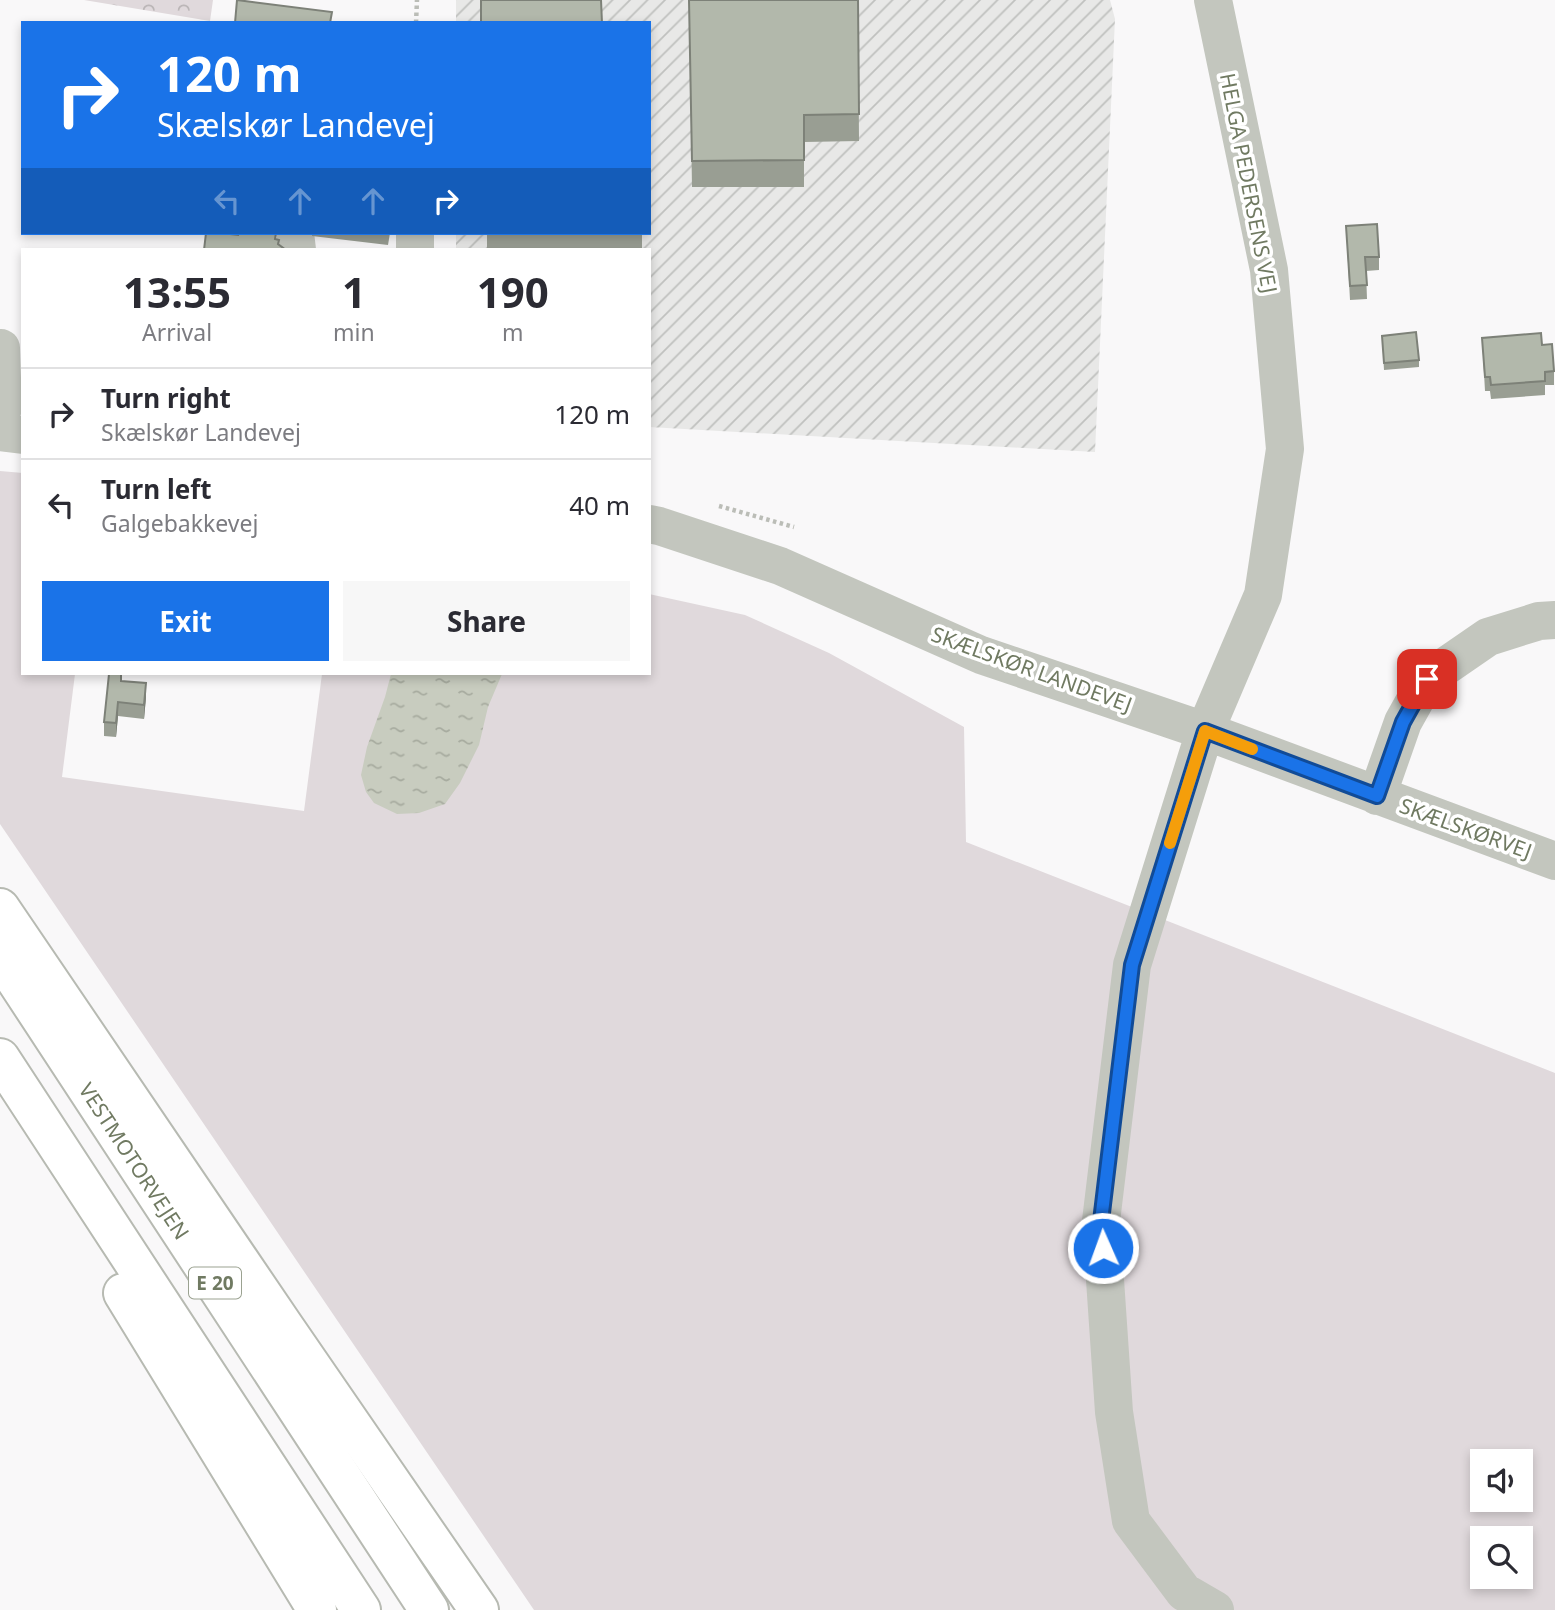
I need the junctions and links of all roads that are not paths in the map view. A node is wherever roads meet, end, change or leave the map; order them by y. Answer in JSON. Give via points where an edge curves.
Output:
{"nodes":[{"id":1,"x":1213,"y":0,"type":"edge"},
{"id":2,"x":0,"y":348,"type":"edge"},
{"id":3,"x":10,"y":419,"type":"edge"},
{"id":4,"x":651,"y":524,"type":"edge"},
{"id":5,"x":1555,"y":620,"type":"edge"},
{"id":6,"x":1205,"y":731,"type":"junction"},
{"id":7,"x":1377,"y":796,"type":"junction"},
{"id":8,"x":1555,"y":861,"type":"edge"},
{"id":9,"x":0,"y":908,"type":"edge"},
{"id":10,"x":0,"y":956,"type":"edge"},
{"id":11,"x":5,"y":1066,"type":"edge"},
{"id":12,"x":317,"y":1610,"type":"edge"},
{"id":13,"x":360,"y":1610,"type":"edge"},
{"id":14,"x":429,"y":1610,"type":"edge"},
{"id":15,"x":479,"y":1610,"type":"edge"},
{"id":16,"x":1215,"y":1610,"type":"edge"}],
"edges":[{"from":1,"to":6,"type":"street","name":"HELGA PEDERSENS VEJ","via":[[1269,270],[1285,449],[1264,595]]},
{"from":2,"to":3,"type":"street"},
{"from":4,"to":6,"type":"street","name":"SKÆLSKØR LANDEVEJ","via":[[780,566],[981,655]]},
{"from":5,"to":7,"type":"street","via":[[1489,638],[1427,679],[1403,722]]},
{"from":6,"to":7,"type":"street","name":"SKÆLSKØR LANDEVEJ"},
{"from":6,"to":16,"type":"street","name":"HELGA PEDERSENS VEJ","via":[[1132,965],[1101,1221],[1114,1412],[1131,1521],[1184,1592]]},
{"from":7,"to":8,"type":"street","name":"SKÆLSKØRVEJ"},
{"from":9,"to":15,"type":"highway"},
{"from":10,"to":14,"type":"highway","name":"VESTMOTORVEJEN","number":"E 20"},
{"from":11,"to":12,"type":"highway","via":[[74,1213]]},
{"from":11,"to":13,"type":"highway","number":"E 20"}]}
